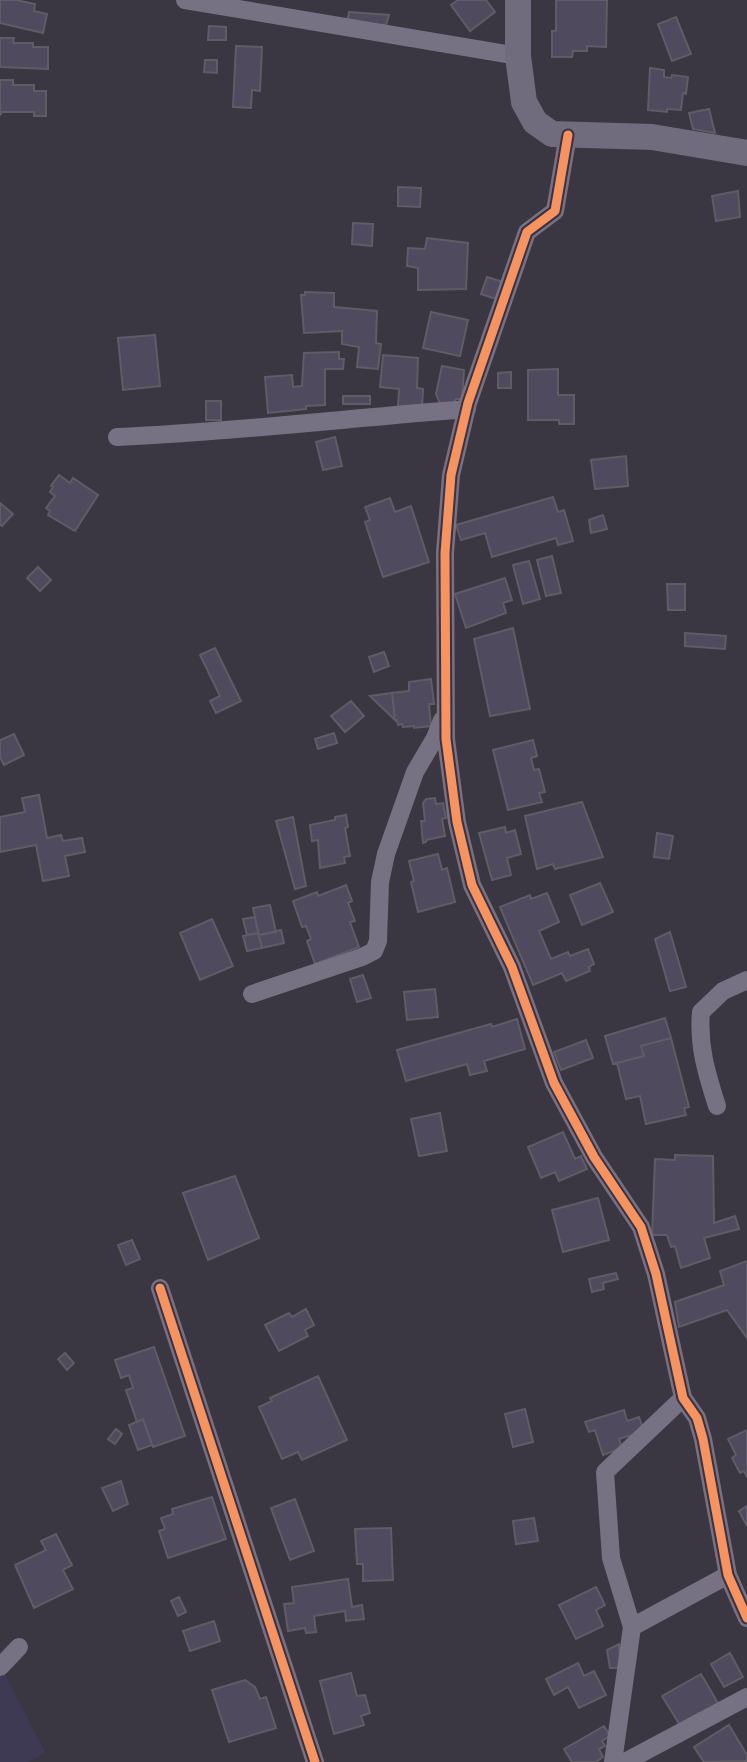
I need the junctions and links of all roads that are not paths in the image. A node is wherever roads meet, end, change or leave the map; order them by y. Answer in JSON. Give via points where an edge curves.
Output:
{"nodes":[{"id":1,"x":185,"y":0,"type":"edge"},
{"id":2,"x":518,"y":0,"type":"edge"},
{"id":3,"x":518,"y":56,"type":"junction"},
{"id":4,"x":568,"y":135,"type":"junction"},
{"id":5,"x":747,"y":153,"type":"edge"},
{"id":6,"x":467,"y":409,"type":"junction"},
{"id":7,"x":117,"y":437,"type":"dead end"},
{"id":8,"x":445,"y":710,"type":"junction"},
{"id":9,"x":747,"y":980,"type":"edge"},
{"id":10,"x":252,"y":994,"type":"dead end"},
{"id":11,"x":718,"y":1106,"type":"dead end"},
{"id":12,"x":160,"y":1288,"type":"dead end"},
{"id":13,"x":683,"y":1398,"type":"junction"},
{"id":14,"x":727,"y":1574,"type":"junction"},
{"id":15,"x":747,"y":1618,"type":"edge"},
{"id":16,"x":632,"y":1627,"type":"junction"},
{"id":17,"x":19,"y":1647,"type":"dead end"},
{"id":18,"x":0,"y":1667,"type":"edge"},
{"id":19,"x":747,"y":1697,"type":"edge"},
{"id":20,"x":315,"y":1762,"type":"edge"},
{"id":21,"x":614,"y":1762,"type":"edge"},
{"id":22,"x":625,"y":1762,"type":"edge"}],
"edges":[{"from":1,"to":3,"type":"street"},
{"from":2,"to":3,"type":"street"},
{"from":3,"to":4,"type":"street","via":[[524,102],[535,122],[552,134]]},
{"from":4,"to":5,"type":"street","via":[[652,137]]},
{"from":4,"to":6,"type":"street","via":[[555,211],[527,232]]},
{"from":6,"to":7,"type":"street"},
{"from":6,"to":8,"type":"street","via":[[451,475],[445,553]]},
{"from":8,"to":10,"type":"street","via":[[415,772],[386,854],[374,951]]},
{"from":8,"to":13,"type":"street","via":[[457,822],[472,885],[512,967],[554,1083],[594,1157],[641,1227]]},
{"from":9,"to":11,"type":"street","via":[[723,991],[701,1012],[702,1059]]},
{"from":12,"to":20,"type":"street"},
{"from":13,"to":14,"type":"street","via":[[700,1428]]},
{"from":13,"to":16,"type":"street","via":[[606,1472],[611,1558]]},
{"from":14,"to":15,"type":"street"},
{"from":14,"to":16,"type":"street"},
{"from":16,"to":21,"type":"street"},
{"from":17,"to":18,"type":"street"},
{"from":19,"to":22,"type":"street"}]}
